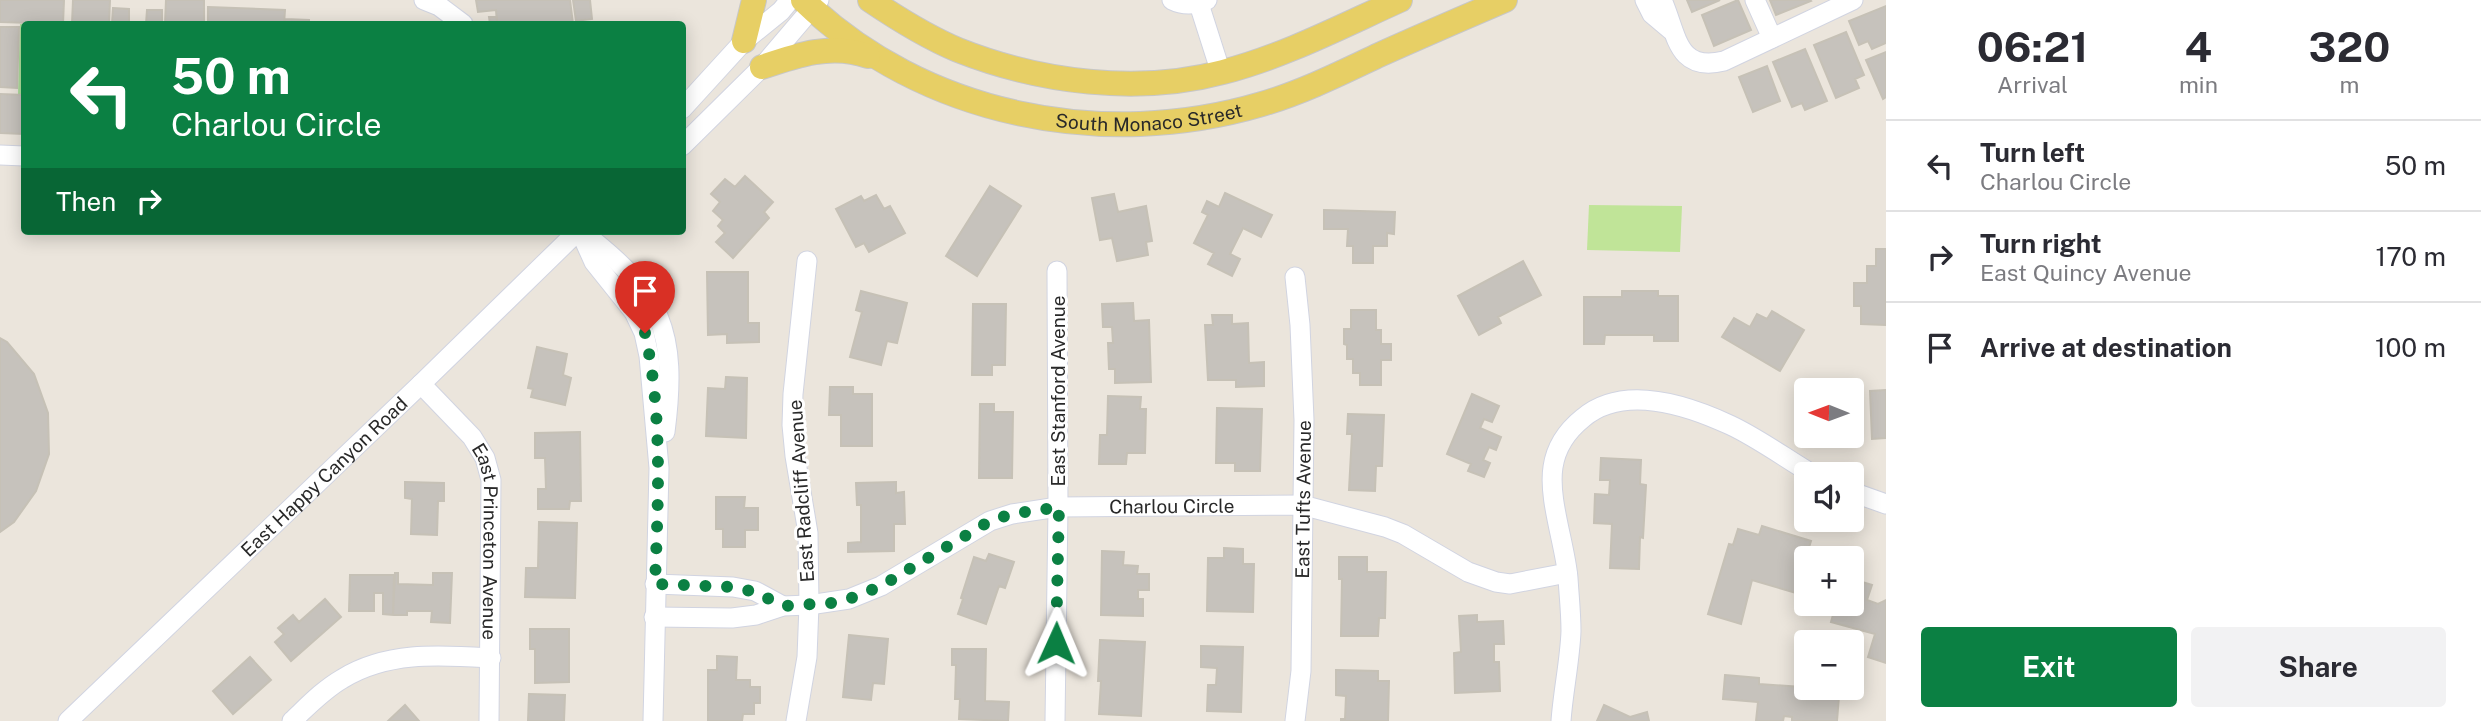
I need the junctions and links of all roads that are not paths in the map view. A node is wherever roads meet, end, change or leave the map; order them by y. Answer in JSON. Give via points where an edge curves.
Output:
{"nodes":[{"id":1,"x":424,"y":0,"type":"edge"},
{"id":2,"x":430,"y":0,"type":"edge"},
{"id":3,"x":754,"y":0,"type":"edge"},
{"id":4,"x":870,"y":0,"type":"edge"},
{"id":5,"x":1172,"y":0,"type":"edge"},
{"id":6,"x":1400,"y":0,"type":"edge"},
{"id":7,"x":1505,"y":0,"type":"edge"},
{"id":8,"x":1646,"y":0,"type":"edge"},
{"id":9,"x":1662,"y":0,"type":"edge"},
{"id":10,"x":1755,"y":0,"type":"edge"},
{"id":11,"x":1853,"y":0,"type":"edge"},
{"id":12,"x":806,"y":2,"type":"edge"},
{"id":13,"x":1203,"y":2,"type":"edge"},
{"id":14,"x":460,"y":21,"type":"edge"},
{"id":15,"x":1671,"y":30,"type":"junction"},
{"id":16,"x":1772,"y":38,"type":"junction"},
{"id":17,"x":744,"y":41,"type":"junction"},
{"id":18,"x":881,"y":62,"type":"junction"},
{"id":19,"x":762,"y":67,"type":"junction"},
{"id":20,"x":1221,"y":73,"type":"junction"},
{"id":21,"x":686,"y":105,"type":"edge"},
{"id":22,"x":686,"y":142,"type":"edge"},
{"id":23,"x":0,"y":155,"type":"edge"},
{"id":24,"x":21,"y":156,"type":"edge"},
{"id":25,"x":576,"y":235,"type":"edge"},
{"id":26,"x":586,"y":235,"type":"edge"},
{"id":27,"x":807,"y":261,"type":"dead end"},
{"id":28,"x":1057,"y":271,"type":"dead end"},
{"id":29,"x":1295,"y":277,"type":"dead end"},
{"id":30,"x":421,"y":384,"type":"junction"},
{"id":31,"x":1794,"y":463,"type":"edge"},
{"id":32,"x":1864,"y":496,"type":"edge"},
{"id":33,"x":1886,"y":504,"type":"edge"},
{"id":34,"x":1302,"y":505,"type":"junction"},
{"id":35,"x":1059,"y":507,"type":"junction"},
{"id":36,"x":1567,"y":573,"type":"junction"},
{"id":37,"x":655,"y":584,"type":"junction"},
{"id":38,"x":809,"y":605,"type":"junction"},
{"id":39,"x":783,"y":606,"type":"junction"},
{"id":40,"x":654,"y":617,"type":"junction"},
{"id":41,"x":491,"y":658,"type":"junction"},
{"id":42,"x":68,"y":721,"type":"edge"},
{"id":43,"x":292,"y":721,"type":"edge"},
{"id":44,"x":489,"y":721,"type":"edge"},
{"id":45,"x":653,"y":721,"type":"edge"},
{"id":46,"x":796,"y":721,"type":"edge"},
{"id":47,"x":1055,"y":721,"type":"edge"},
{"id":48,"x":1295,"y":721,"type":"edge"},
{"id":49,"x":1561,"y":721,"type":"edge"}],
"edges":[{"from":1,"to":2,"type":"street"},
{"from":2,"to":14,"type":"street"},
{"from":3,"to":17,"type":"main road"},
{"from":4,"to":20,"type":"main road","name":"South Monaco Street","via":[[956,49],[1018,69],[1147,83]]},
{"from":5,"to":13,"type":"street","via":[[1185,5]]},
{"from":6,"to":20,"type":"main road","name":"South Monaco Street","via":[[1305,44]]},
{"from":7,"to":18,"type":"main road","name":"South Monaco Street","via":[[1318,84],[1262,104],[1186,120],[1093,124],[1046,119],[950,94]]},
{"from":8,"to":15,"type":"street","via":[[1652,14]]},
{"from":9,"to":15,"type":"street"},
{"from":10,"to":16,"type":"street"},
{"from":11,"to":16,"type":"street"},
{"from":12,"to":17,"type":"street","via":[[781,11]]},
{"from":12,"to":18,"type":"main road","name":"South Monaco Street"},
{"from":12,"to":19,"type":"street"},
{"from":13,"to":20,"type":"street"},
{"from":15,"to":16,"type":"street","via":[[1692,61],[1702,64],[1724,61]]},
{"from":17,"to":21,"type":"street"},
{"from":18,"to":19,"type":"main road","via":[[856,52],[828,50]]},
{"from":19,"to":22,"type":"street"},
{"from":23,"to":24,"type":"street"},
{"from":25,"to":30,"type":"street","name":"East Happy Canyon Road"},
{"from":26,"to":37,"type":"street","via":[[608,251],[649,297],[661,318],[667,347]]},
{"from":27,"to":38,"type":"street","name":"East Radcliff Avenue","via":[[792,425],[808,533]]},
{"from":28,"to":35,"type":"street","name":"East Stanford Avenue"},
{"from":29,"to":34,"type":"street","name":"East Tufts Avenue","via":[[1304,420]]},
{"from":30,"to":41,"type":"street","name":"East Princeton Avenue","via":[[472,437],[491,480]]},
{"from":30,"to":42,"type":"street","name":"East Happy Canyon Road"},
{"from":31,"to":36,"type":"street","via":[[1731,425],[1695,411],[1655,401],[1607,403],[1573,426],[1553,466]]},
{"from":32,"to":33,"type":"street"},
{"from":34,"to":35,"type":"street","name":"Charlou Circle"},
{"from":34,"to":36,"type":"street","name":"Charlou Circle","via":[[1403,534],[1468,572],[1496,582],[1510,584]]},
{"from":34,"to":48,"type":"street","name":"East Tufts Avenue","via":[[1301,671]]},
{"from":35,"to":38,"type":"street","name":"Charlou Circle","via":[[990,521],[881,586],[849,599]]},
{"from":35,"to":47,"type":"street","name":"East Stanford Avenue"},
{"from":36,"to":49,"type":"street","via":[[1571,633]]},
{"from":37,"to":39,"type":"street","name":"Charlou Circle","via":[[733,587]]},
{"from":37,"to":40,"type":"street"},
{"from":38,"to":39,"type":"street","name":"Charlou Circle"},
{"from":38,"to":46,"type":"street","name":"East Radcliff Avenue","via":[[807,657]]},
{"from":39,"to":40,"type":"street","name":"Charlou Circle","via":[[732,618]]},
{"from":40,"to":45,"type":"street"},
{"from":41,"to":43,"type":"street","via":[[438,655],[370,665],[342,678]]},
{"from":41,"to":44,"type":"street","name":"East Princeton Avenue"}]}
